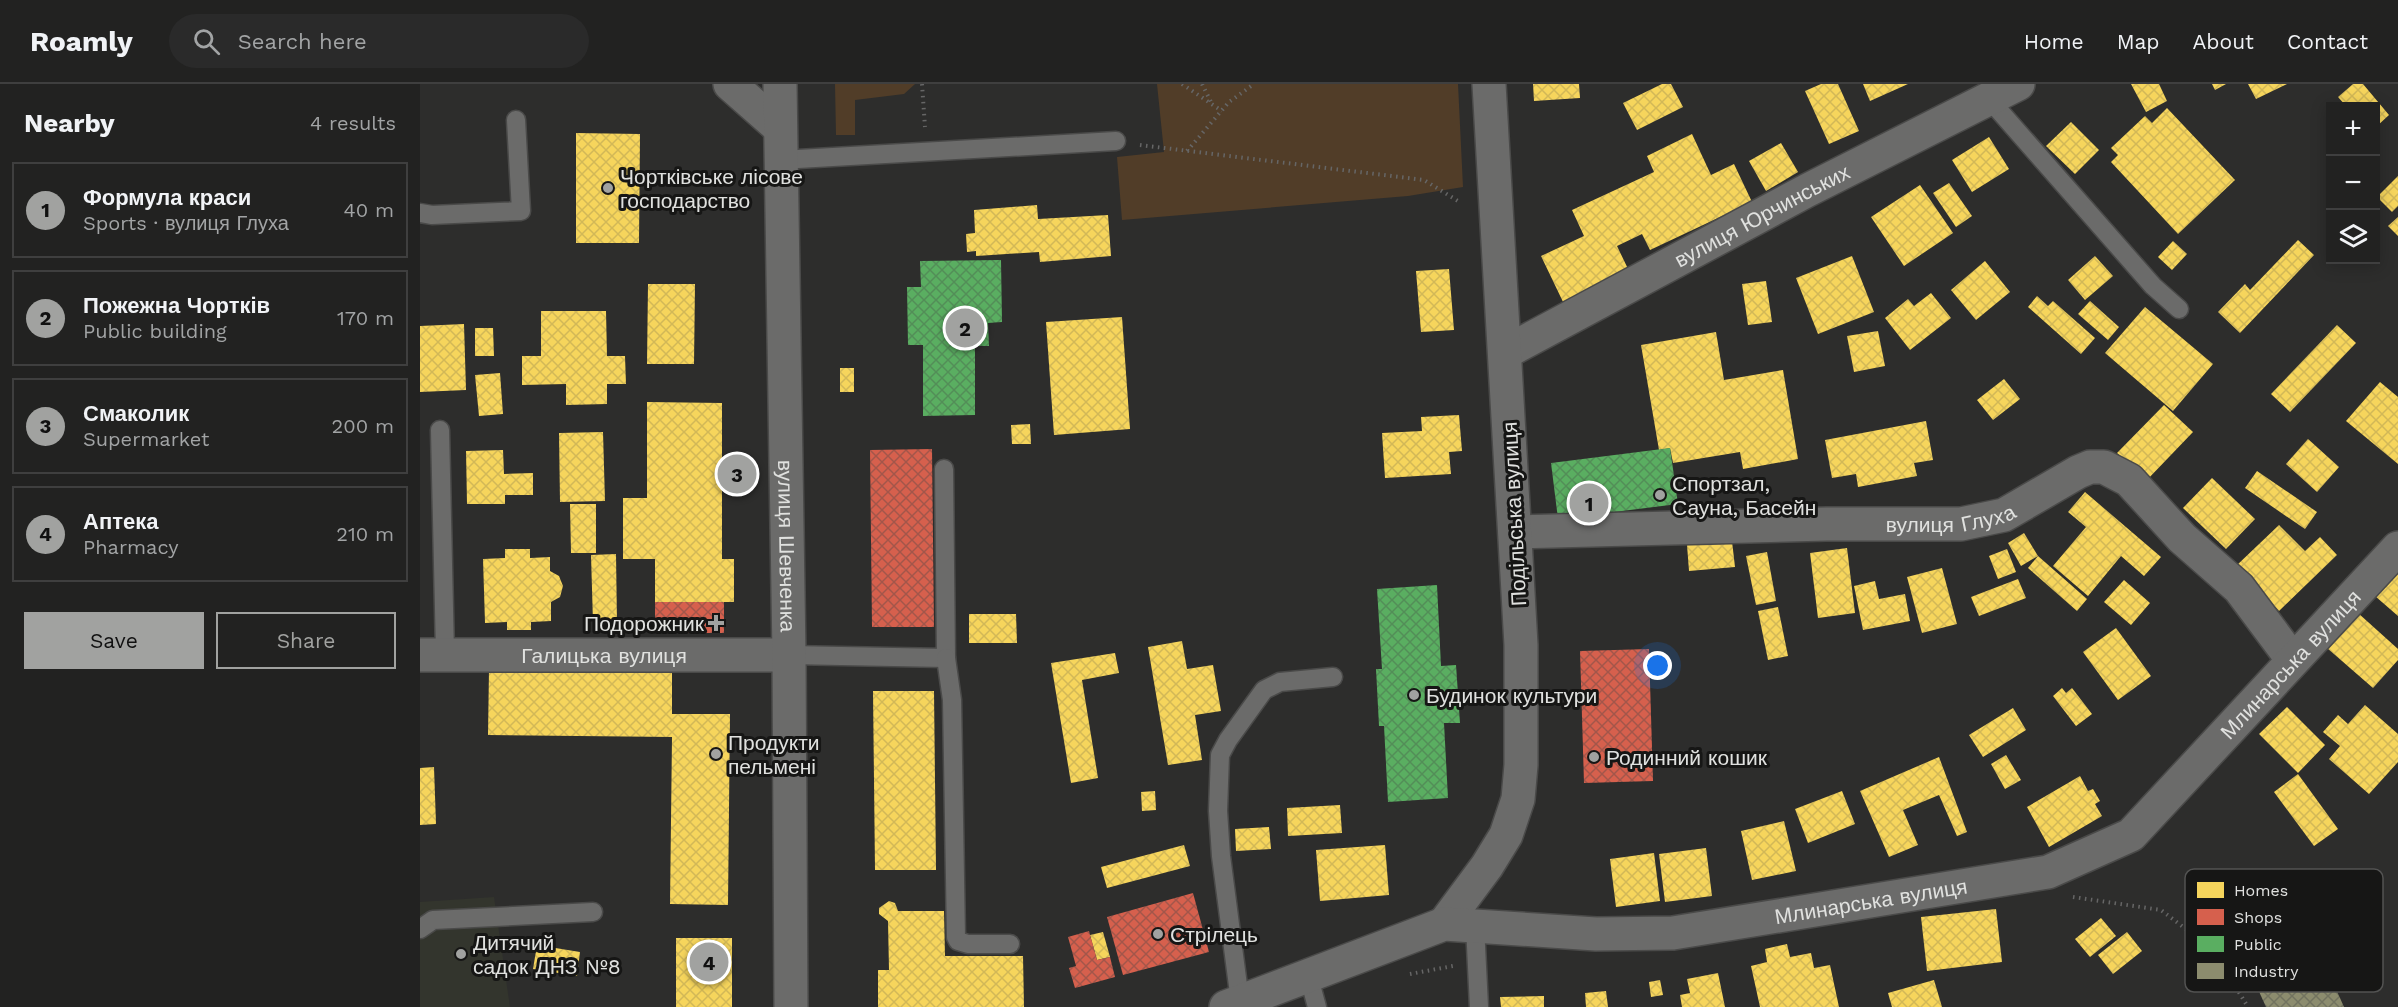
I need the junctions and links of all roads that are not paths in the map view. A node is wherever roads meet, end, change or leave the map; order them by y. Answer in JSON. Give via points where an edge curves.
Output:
{"nodes":[{"id":1,"x":730,"y":84,"type":"edge"},
{"id":2,"x":780,"y":84,"type":"edge"},
{"id":3,"x":1489,"y":84,"type":"edge"},
{"id":4,"x":2018,"y":84,"type":"edge"},
{"id":5,"x":1989,"y":99,"type":"junction"},
{"id":6,"x":516,"y":120,"type":"dead end"},
{"id":7,"x":780,"y":128,"type":"junction"},
{"id":8,"x":1116,"y":141,"type":"road end"},
{"id":9,"x":780,"y":160,"type":"junction"},
{"id":10,"x":420,"y":213,"type":"edge"},
{"id":11,"x":2179,"y":309,"type":"dead end"},
{"id":12,"x":1506,"y":352,"type":"junction"},
{"id":13,"x":441,"y":430,"type":"dead end"},
{"id":14,"x":944,"y":469,"type":"dead end"},
{"id":15,"x":1515,"y":532,"type":"junction"},
{"id":16,"x":2398,"y":548,"type":"edge"},
{"id":17,"x":432,"y":654,"type":"edge"},
{"id":18,"x":789,"y":655,"type":"junction"},
{"id":19,"x":946,"y":658,"type":"junction"},
{"id":20,"x":2292,"y":659,"type":"junction"},
{"id":21,"x":1332,"y":677,"type":"dead end"},
{"id":22,"x":593,"y":912,"type":"dead end"},
{"id":23,"x":1460,"y":925,"type":"junction"},
{"id":24,"x":420,"y":929,"type":"edge"},
{"id":25,"x":1010,"y":944,"type":"dead end"},
{"id":26,"x":1308,"y":974,"type":"junction"},
{"id":27,"x":1233,"y":1004,"type":"edge"},
{"id":28,"x":791,"y":1007,"type":"edge"},
{"id":29,"x":1317,"y":1007,"type":"edge"},
{"id":30,"x":1479,"y":1007,"type":"edge"}],
"edges":[{"from":1,"to":7,"type":"street"},
{"from":2,"to":7,"type":"street","name":"вулиця Шевченка"},
{"from":3,"to":12,"type":"street","name":"Подільська вулиця"},
{"from":4,"to":5,"type":"street","name":"вулиця Юрчинських"},
{"from":5,"to":11,"type":"lane","via":[[2153,286]]},
{"from":5,"to":12,"type":"street","name":"вулиця Юрчинських","via":[[1808,190]]},
{"from":6,"to":10,"type":"lane","via":[[521,211]]},
{"from":7,"to":9,"type":"street","name":"вулиця Шевченка"},
{"from":8,"to":9,"type":"lane"},
{"from":9,"to":18,"type":"street","name":"вулиця Шевченка"},
{"from":12,"to":15,"type":"street","name":"Подільська вулиця"},
{"from":13,"to":17,"type":"lane"},
{"from":14,"to":19,"type":"lane"},
{"from":15,"to":20,"type":"street","name":"вулиця Глуха","via":[[1961,524],[2004,515],[2079,472],[2104,468],[2129,480],[2182,538],[2239,588]]},
{"from":15,"to":23,"type":"street","name":"Подільська вулиця","via":[[1522,729],[1518,799],[1511,824]]},
{"from":16,"to":20,"type":"street","name":"Млинарська вулиця"},
{"from":17,"to":18,"type":"street","name":"Галицька вулиця"},
{"from":18,"to":19,"type":"lane"},
{"from":18,"to":28,"type":"street","name":"вулиця Шевченка"},
{"from":19,"to":25,"type":"lane","via":[[952,700],[956,937],[968,944]]},
{"from":20,"to":23,"type":"street","name":"Млинарська вулиця","via":[[2131,835],[2048,872],[1673,933],[1596,934]]},
{"from":21,"to":27,"type":"lane","via":[[1280,682],[1264,690],[1220,755],[1218,812]]},
{"from":22,"to":24,"type":"lane","via":[[433,920]]},
{"from":23,"to":26,"type":"street","name":"Млинарська вулиця"},
{"from":23,"to":30,"type":"lane"},
{"from":26,"to":27,"type":"street","name":"Млинарська вулиця"},
{"from":26,"to":29,"type":"lane"}]}
